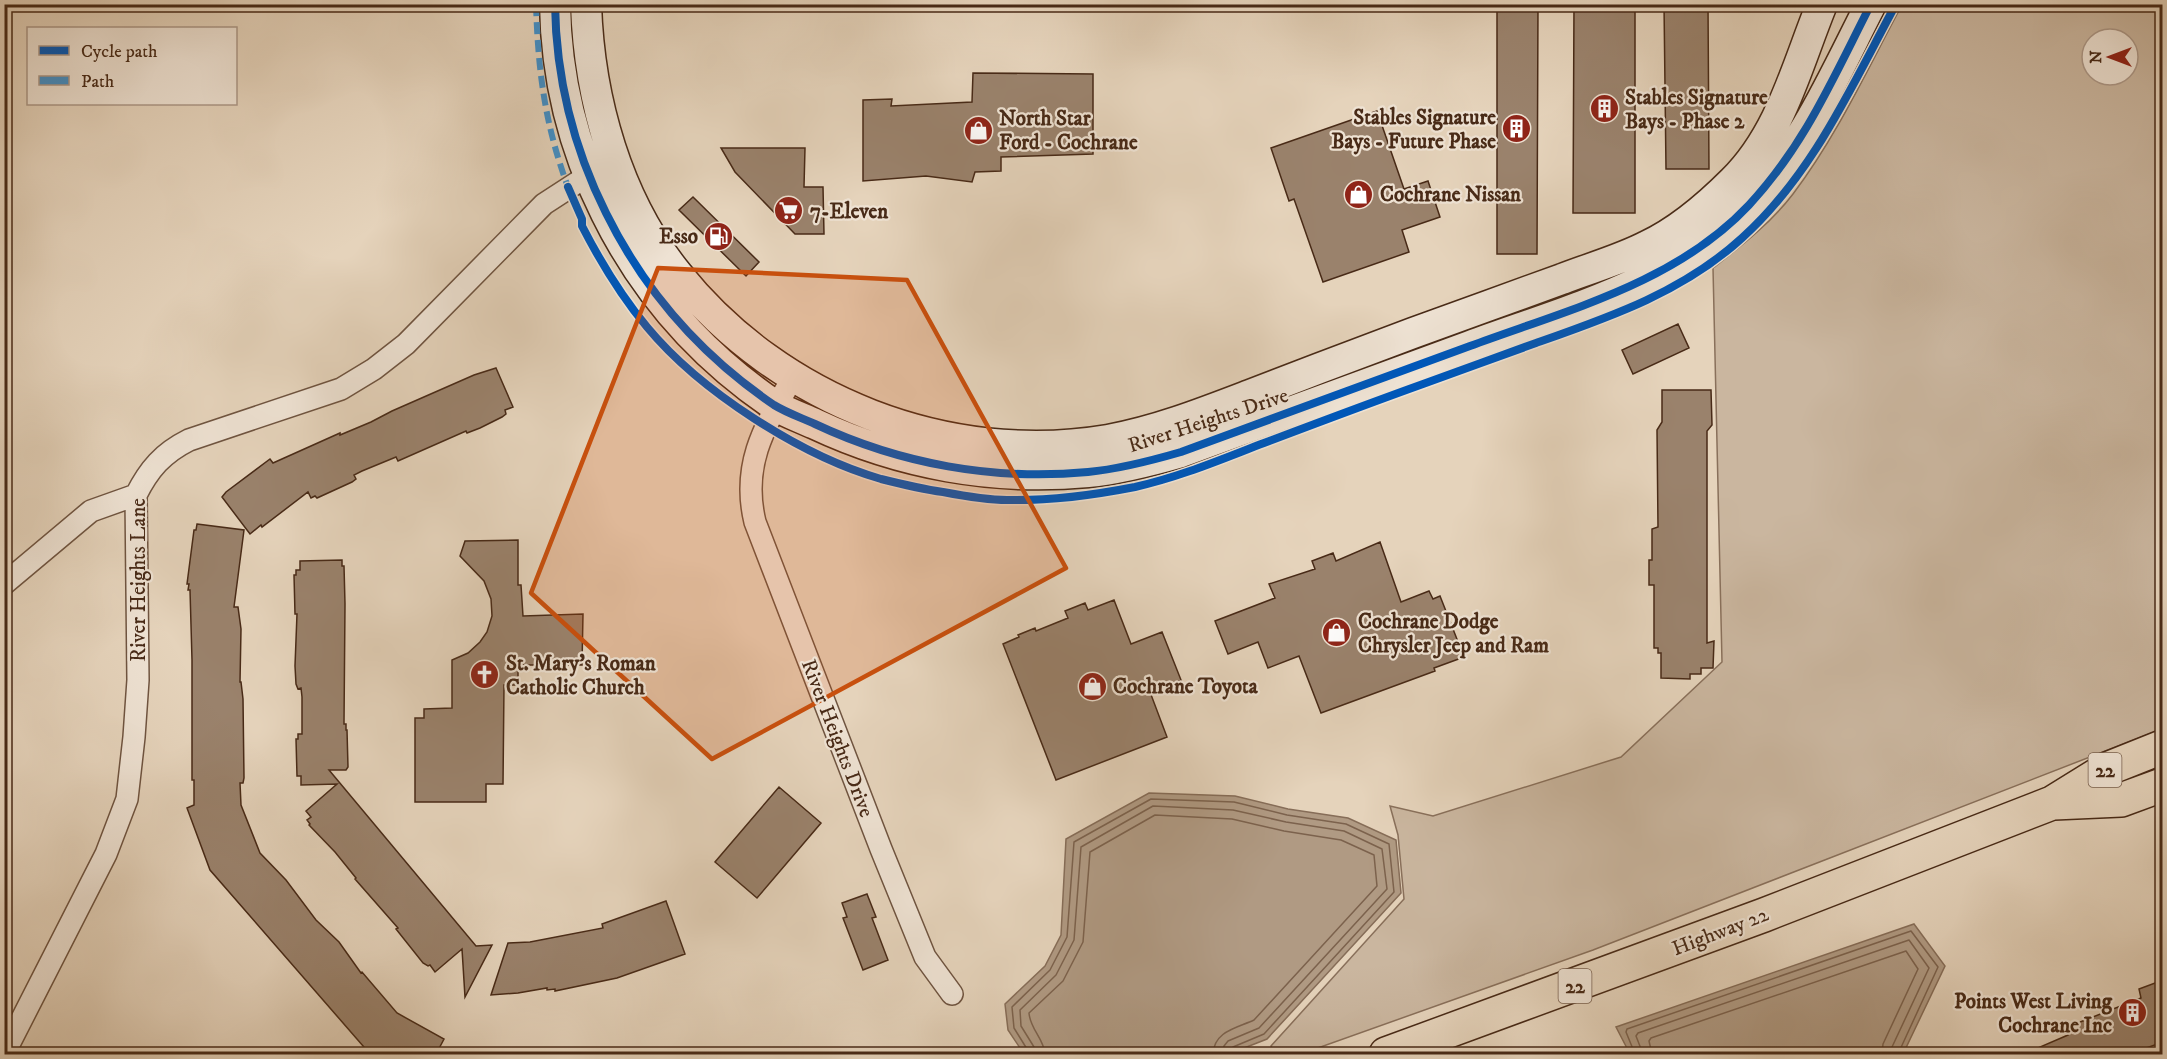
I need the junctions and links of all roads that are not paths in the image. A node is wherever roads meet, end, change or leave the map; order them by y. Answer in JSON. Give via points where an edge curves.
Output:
{"nodes":[{"id":1,"x":555,"y":4,"type":"edge"},
{"id":2,"x":586,"y":4,"type":"edge"},
{"id":3,"x":1822,"y":4,"type":"edge"},
{"id":4,"x":1871,"y":4,"type":"edge"},
{"id":5,"x":614,"y":160,"type":"junction"},
{"id":6,"x":587,"y":175,"type":"junction"},
{"id":7,"x":1673,"y":248,"type":"junction"},
{"id":8,"x":1561,"y":279,"type":"junction"},
{"id":9,"x":1575,"y":307,"type":"junction"},
{"id":10,"x":1382,"y":344,"type":"junction"},
{"id":11,"x":1396,"y":374,"type":"junction"},
{"id":12,"x":793,"y":377,"type":"junction"},
{"id":13,"x":777,"y":406,"type":"junction"},
{"id":14,"x":1107,"y":440,"type":"junction"},
{"id":15,"x":1116,"y":468,"type":"junction"},
{"id":16,"x":136,"y":495,"type":"junction"},
{"id":17,"x":4,"y":584,"type":"edge"},
{"id":18,"x":2163,"y":747,"type":"edge"},
{"id":19,"x":2163,"y":785,"type":"edge"},
{"id":20,"x":2052,"y":803,"type":"junction"},
{"id":21,"x":952,"y":994,"type":"dead end"},
{"id":22,"x":4,"y":1054,"type":"edge"},
{"id":23,"x":1386,"y":1054,"type":"edge"}],
"edges":[{"from":1,"to":6,"type":"street","name":"River Heights Drive","via":[[566,102]]},
{"from":2,"to":5,"type":"street","name":"River Heights Drive","via":[[592,75]]},
{"from":3,"to":7,"type":"street","name":"River Heights Drive","via":[[1784,102],[1755,154],[1737,177],[1692,217]]},
{"from":4,"to":7,"type":"street","name":"River Heights Drive","via":[[1819,108],[1786,161],[1748,205],[1709,241]]},
{"from":5,"to":6,"type":"street","name":"River Heights Lane"},
{"from":5,"to":12,"type":"street","name":"River Heights Drive","via":[[647,230],[676,273],[734,334]]},
{"from":6,"to":13,"type":"street","name":"River Heights Drive","via":[[617,235],[661,302],[706,351]]},
{"from":6,"to":16,"type":"street","name":"River Heights Lane","via":[[544,204],[406,344],[374,369],[341,389],[189,440],[170,450],[144,478]]},
{"from":7,"to":8,"type":"street","name":"River Heights Drive","via":[[1631,254]]},
{"from":7,"to":9,"type":"street","name":"River Heights Drive","via":[[1659,273]]},
{"from":8,"to":9,"type":"street"},
{"from":8,"to":10,"type":"street","name":"River Heights Drive"},
{"from":9,"to":11,"type":"street","name":"River Heights Drive"},
{"from":10,"to":11,"type":"street"},
{"from":10,"to":14,"type":"street","name":"River Heights Drive","via":[[1178,423]]},
{"from":11,"to":15,"type":"street","name":"River Heights Drive","via":[[1181,452]]},
{"from":12,"to":13,"type":"street","name":"River Heights Drive"},
{"from":12,"to":14,"type":"street","name":"River Heights Drive","via":[[871,416],[949,438],[1021,445]]},
{"from":13,"to":15,"type":"street","name":"River Heights Drive","via":[[868,447],[935,465],[1035,475]]},
{"from":13,"to":21,"type":"street","name":"River Heights Drive","via":[[756,449],[751,470],[750,500],[755,522],[876,838],[926,957]]},
{"from":14,"to":15,"type":"street"},
{"from":16,"to":17,"type":"street","via":[[91,511]]},
{"from":16,"to":22,"type":"street","name":"River Heights Lane","via":[[138,680],[127,799],[106,854]]},
{"from":18,"to":20,"type":"main road","name":"Highway 22","number":"22","via":[[2107,769]]},
{"from":19,"to":20,"type":"main road","name":"Highway 22","number":"22","via":[[2121,800]]},
{"from":20,"to":23,"type":"main road","name":"Highway 22","number":"22","via":[[1754,919]]}]}
